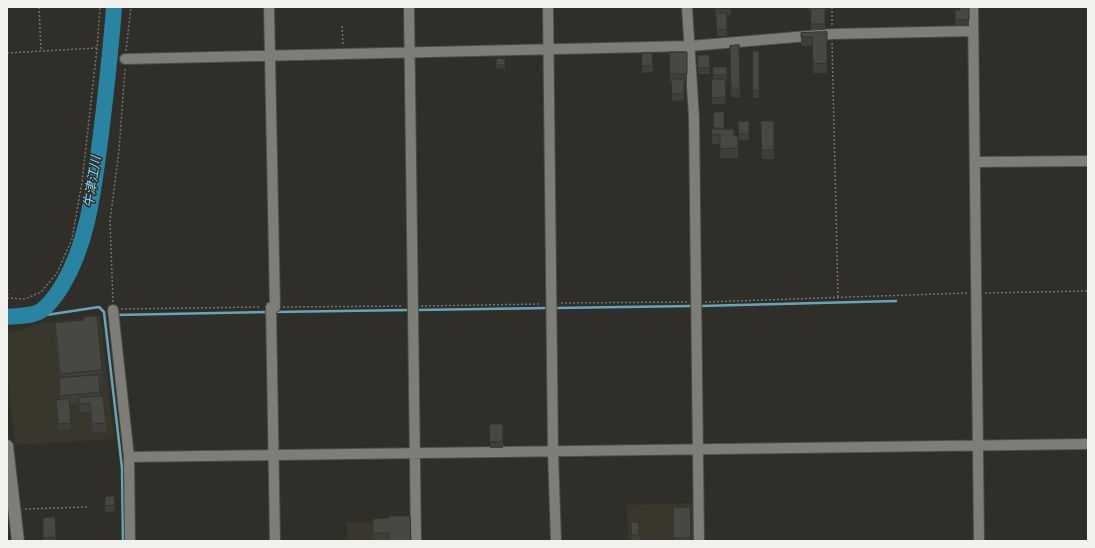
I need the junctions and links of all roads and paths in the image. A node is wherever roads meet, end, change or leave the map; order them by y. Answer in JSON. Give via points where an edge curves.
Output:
{"nodes":[{"id":1,"x":39,"y":7,"type":"edge"},
{"id":2,"x":100,"y":7,"type":"edge"},
{"id":3,"x":130,"y":7,"type":"edge"},
{"id":4,"x":269,"y":7,"type":"edge"},
{"id":5,"x":409,"y":7,"type":"edge"},
{"id":6,"x":548,"y":7,"type":"edge"},
{"id":7,"x":687,"y":7,"type":"edge"},
{"id":8,"x":832,"y":7,"type":"edge"},
{"id":9,"x":973,"y":7,"type":"edge"},
{"id":10,"x":342,"y":26,"type":"dead end"},
{"id":11,"x":973,"y":31,"type":"junction"},
{"id":12,"x":832,"y":34,"type":"junction"},
{"id":13,"x":690,"y":46,"type":"junction"},
{"id":14,"x":97,"y":48,"type":"junction"},
{"id":15,"x":549,"y":50,"type":"junction"},
{"id":16,"x":41,"y":51,"type":"junction"},
{"id":17,"x":410,"y":52,"type":"junction"},
{"id":18,"x":7,"y":53,"type":"edge"},
{"id":19,"x":343,"y":54,"type":"junction"},
{"id":20,"x":270,"y":55,"type":"junction"},
{"id":21,"x":125,"y":59,"type":"junction"},
{"id":22,"x":1088,"y":161,"type":"edge"},
{"id":23,"x":976,"y":162,"type":"junction"},
{"id":24,"x":7,"y":285,"type":"edge"},
{"id":25,"x":1088,"y":291,"type":"edge"},
{"id":26,"x":976,"y":293,"type":"junction"},
{"id":27,"x":8,"y":298,"type":"edge"},
{"id":28,"x":838,"y":298,"type":"junction"},
{"id":29,"x":696,"y":302,"type":"junction"},
{"id":30,"x":113,"y":314,"type":"joint"},
{"id":31,"x":1088,"y":444,"type":"edge"},
{"id":32,"x":7,"y":446,"type":"edge"},
{"id":33,"x":978,"y":446,"type":"junction"},
{"id":34,"x":698,"y":450,"type":"junction"},
{"id":35,"x":553,"y":452,"type":"junction"},
{"id":36,"x":414,"y":454,"type":"junction"},
{"id":37,"x":274,"y":455,"type":"junction"},
{"id":38,"x":129,"y":457,"type":"junction"},
{"id":39,"x":87,"y":507,"type":"dead end"},
{"id":40,"x":15,"y":509,"type":"junction"},
{"id":41,"x":18,"y":541,"type":"edge"},
{"id":42,"x":130,"y":541,"type":"edge"},
{"id":43,"x":275,"y":541,"type":"edge"},
{"id":44,"x":416,"y":541,"type":"edge"},
{"id":45,"x":556,"y":541,"type":"edge"},
{"id":46,"x":700,"y":541,"type":"edge"},
{"id":47,"x":980,"y":541,"type":"edge"}],
"edges":[{"from":1,"to":16,"type":"path"},
{"from":2,"to":14,"type":"path"},
{"from":3,"to":21,"type":"path"},
{"from":4,"to":20,"type":"street"},
{"from":5,"to":17,"type":"street"},
{"from":6,"to":15,"type":"street"},
{"from":7,"to":13,"type":"street"},
{"from":8,"to":12,"type":"path"},
{"from":9,"to":11,"type":"street"},
{"from":10,"to":19,"type":"path"},
{"from":11,"to":12,"type":"street"},
{"from":11,"to":23,"type":"street"},
{"from":12,"to":13,"type":"street"},
{"from":12,"to":28,"type":"path"},
{"from":13,"to":15,"type":"street"},
{"from":13,"to":29,"type":"street","via":[[694,118]]},
{"from":14,"to":16,"type":"path"},
{"from":14,"to":27,"type":"path","via":[[82,182],[72,239],[57,273],[41,292],[25,299]]},
{"from":15,"to":17,"type":"street"},
{"from":15,"to":35,"type":"street"},
{"from":16,"to":18,"type":"path"},
{"from":17,"to":19,"type":"street"},
{"from":17,"to":36,"type":"street"},
{"from":19,"to":20,"type":"street"},
{"from":20,"to":21,"type":"street"},
{"from":20,"to":37,"type":"street"},
{"from":21,"to":30,"type":"path","via":[[119,150],[110,221]]},
{"from":22,"to":23,"type":"street"},
{"from":23,"to":26,"type":"street"},
{"from":24,"to":27,"type":"path"},
{"from":25,"to":26,"type":"path"},
{"from":26,"to":28,"type":"path"},
{"from":26,"to":33,"type":"street"},
{"from":28,"to":29,"type":"path"},
{"from":29,"to":34,"type":"street"},
{"from":30,"to":38,"type":"street"},
{"from":31,"to":33,"type":"street"},
{"from":32,"to":40,"type":"main road"},
{"from":33,"to":34,"type":"street"},
{"from":33,"to":47,"type":"street"},
{"from":34,"to":35,"type":"street"},
{"from":34,"to":46,"type":"street"},
{"from":35,"to":36,"type":"street"},
{"from":35,"to":45,"type":"street"},
{"from":36,"to":37,"type":"street"},
{"from":36,"to":44,"type":"street"},
{"from":37,"to":38,"type":"street"},
{"from":37,"to":43,"type":"street"},
{"from":38,"to":42,"type":"street"},
{"from":39,"to":40,"type":"path"},
{"from":40,"to":41,"type":"main road"}]}
